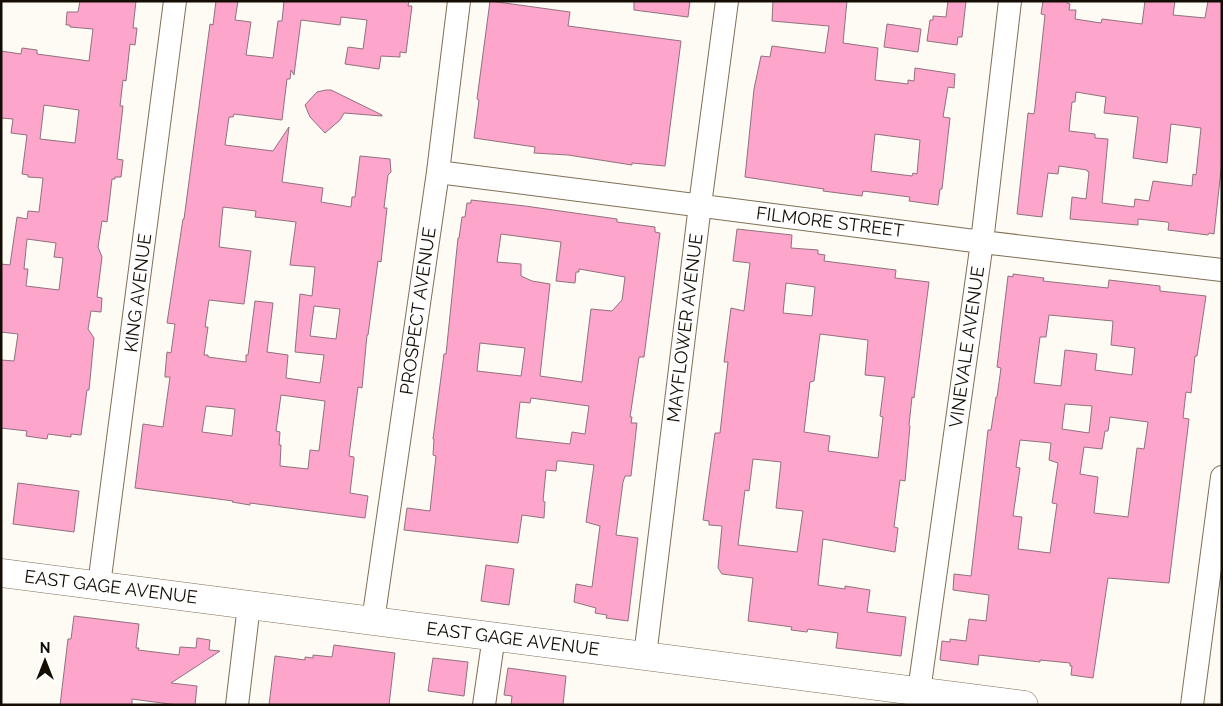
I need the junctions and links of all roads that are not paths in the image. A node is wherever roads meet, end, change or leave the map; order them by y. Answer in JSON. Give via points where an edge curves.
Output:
{"nodes":[{"id":1,"x":175,"y":1,"type":"edge"},
{"id":2,"x":460,"y":1,"type":"edge"},
{"id":3,"x":727,"y":1,"type":"edge"},
{"id":4,"x":1010,"y":1,"type":"edge"},
{"id":5,"x":438,"y":172,"type":"junction"},
{"id":6,"x":700,"y":205,"type":"junction"},
{"id":7,"x":982,"y":242,"type":"junction"},
{"id":8,"x":1222,"y":270,"type":"edge"},
{"id":9,"x":1222,"y":477,"type":"edge"},
{"id":10,"x":1,"y":573,"type":"edge"},
{"id":11,"x":99,"y":585,"type":"junction"},
{"id":12,"x":249,"y":605,"type":"junction"},
{"id":13,"x":372,"y":621,"type":"junction"},
{"id":14,"x":494,"y":636,"type":"junction"},
{"id":15,"x":645,"y":656,"type":"junction"},
{"id":16,"x":919,"y":691,"type":"junction"},
{"id":17,"x":236,"y":705,"type":"edge"},
{"id":18,"x":484,"y":705,"type":"edge"},
{"id":19,"x":1024,"y":705,"type":"edge"},
{"id":20,"x":1192,"y":705,"type":"edge"}],
"edges":[{"from":1,"to":11,"type":"street","name":"KING AVENUE"},
{"from":2,"to":5,"type":"street","name":"PROSPECT AVENUE"},
{"from":3,"to":6,"type":"street","name":"MAYFLOWER AVENUE"},
{"from":4,"to":7,"type":"street","name":"VINEVALE AVENUE"},
{"from":5,"to":6,"type":"street","name":"FILMORE STREET"},
{"from":5,"to":13,"type":"street","name":"PROSPECT AVENUE"},
{"from":6,"to":7,"type":"street","name":"FILMORE STREET"},
{"from":6,"to":15,"type":"street","name":"MAYFLOWER AVENUE"},
{"from":7,"to":8,"type":"street","name":"FILMORE STREET"},
{"from":7,"to":16,"type":"street","name":"VINEVALE AVENUE"},
{"from":9,"to":20,"type":"street"},
{"from":10,"to":11,"type":"main road","name":"EAST GAGE AVENUE"},
{"from":11,"to":12,"type":"main road","name":"EAST GAGE AVENUE"},
{"from":12,"to":13,"type":"main road","name":"EAST GAGE AVENUE"},
{"from":12,"to":17,"type":"street"},
{"from":13,"to":14,"type":"main road","name":"EAST GAGE AVENUE"},
{"from":14,"to":15,"type":"main road","name":"EAST GAGE AVENUE"},
{"from":14,"to":18,"type":"street"},
{"from":15,"to":16,"type":"main road","name":"EAST GAGE AVENUE"},
{"from":16,"to":19,"type":"main road","name":"EAST GAGE AVENUE"}]}
